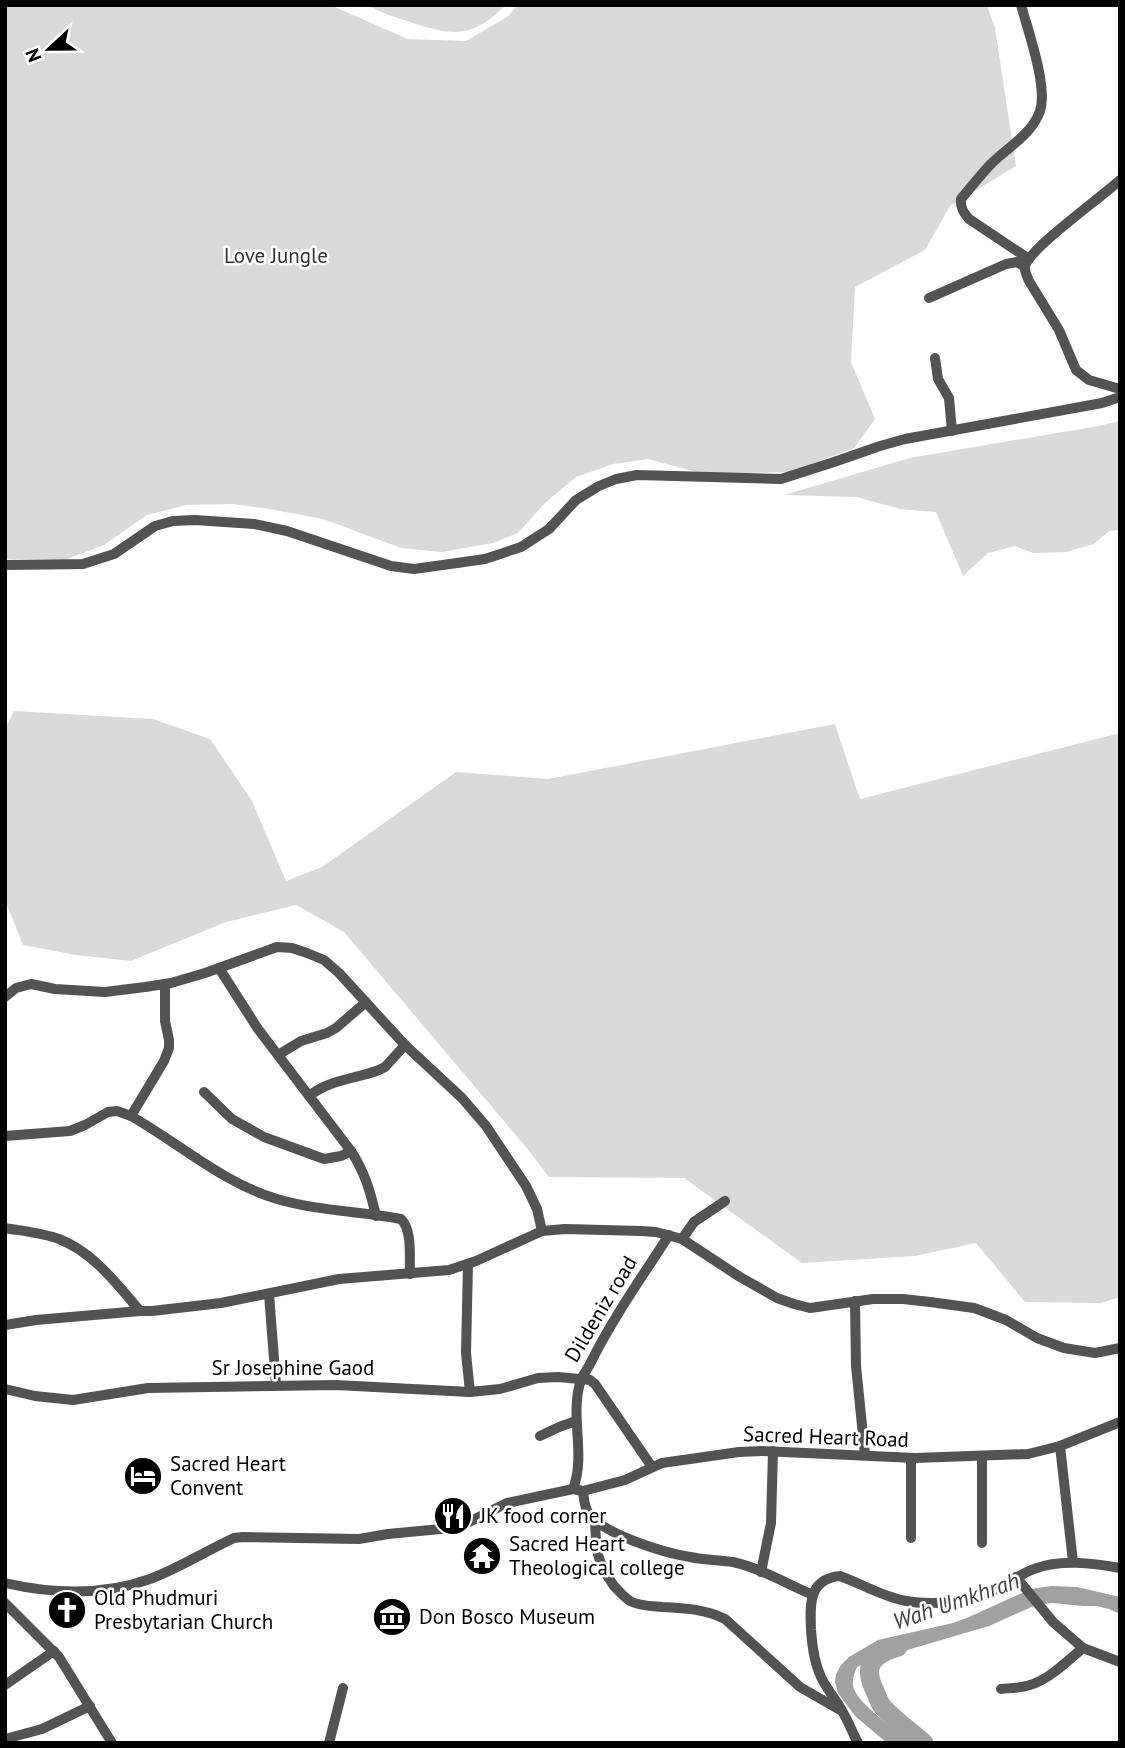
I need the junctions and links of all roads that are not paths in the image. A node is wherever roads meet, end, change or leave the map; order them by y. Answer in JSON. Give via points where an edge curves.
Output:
{"nodes":[{"id":1,"x":1021,"y":5,"type":"edge"},
{"id":2,"x":1120,"y":180,"type":"edge"},
{"id":3,"x":1027,"y":263,"type":"junction"},
{"id":4,"x":929,"y":299,"type":"dead end"},
{"id":5,"x":935,"y":358,"type":"dead end"},
{"id":6,"x":1120,"y":389,"type":"edge"},
{"id":7,"x":1120,"y":397,"type":"edge"},
{"id":8,"x":952,"y":431,"type":"junction"},
{"id":9,"x":5,"y":565,"type":"edge"},
{"id":10,"x":219,"y":968,"type":"junction"},
{"id":11,"x":165,"y":984,"type":"junction"},
{"id":12,"x":5,"y":997,"type":"edge"},
{"id":13,"x":366,"y":1002,"type":"junction"},
{"id":14,"x":405,"y":1045,"type":"junction"},
{"id":15,"x":278,"y":1055,"type":"junction"},
{"id":16,"x":204,"y":1092,"type":"dead end"},
{"id":17,"x":309,"y":1096,"type":"junction"},
{"id":18,"x":131,"y":1116,"type":"junction"},
{"id":19,"x":5,"y":1136,"type":"edge"},
{"id":20,"x":351,"y":1151,"type":"junction"},
{"id":21,"x":725,"y":1201,"type":"dead end"},
{"id":22,"x":376,"y":1216,"type":"junction"},
{"id":23,"x":5,"y":1228,"type":"edge"},
{"id":24,"x":542,"y":1231,"type":"junction"},
{"id":25,"x":669,"y":1235,"type":"junction"},
{"id":26,"x":682,"y":1239,"type":"junction"},
{"id":27,"x":468,"y":1264,"type":"junction"},
{"id":28,"x":410,"y":1274,"type":"junction"},
{"id":29,"x":269,"y":1294,"type":"junction"},
{"id":30,"x":855,"y":1301,"type":"junction"},
{"id":31,"x":140,"y":1311,"type":"junction"},
{"id":32,"x":5,"y":1325,"type":"edge"},
{"id":33,"x":1120,"y":1349,"type":"edge"},
{"id":34,"x":580,"y":1380,"type":"junction"},
{"id":35,"x":276,"y":1385,"type":"junction"},
{"id":36,"x":5,"y":1389,"type":"edge"},
{"id":37,"x":470,"y":1392,"type":"junction"},
{"id":38,"x":576,"y":1421,"type":"junction"},
{"id":39,"x":1120,"y":1422,"type":"edge"},
{"id":40,"x":540,"y":1436,"type":"dead end"},
{"id":41,"x":1060,"y":1446,"type":"junction"},
{"id":42,"x":773,"y":1451,"type":"junction"},
{"id":43,"x":864,"y":1455,"type":"junction"},
{"id":44,"x":982,"y":1457,"type":"junction"},
{"id":45,"x":911,"y":1458,"type":"junction"},
{"id":46,"x":652,"y":1467,"type":"junction"},
{"id":47,"x":578,"y":1490,"type":"junction"},
{"id":48,"x":595,"y":1520,"type":"junction"},
{"id":49,"x":911,"y":1538,"type":"dead end"},
{"id":50,"x":982,"y":1543,"type":"dead end"},
{"id":51,"x":1073,"y":1562,"type":"junction"},
{"id":52,"x":1120,"y":1568,"type":"edge"},
{"id":53,"x":761,"y":1572,"type":"junction"},
{"id":54,"x":1016,"y":1577,"type":"junction"},
{"id":55,"x":5,"y":1583,"type":"edge"},
{"id":56,"x":813,"y":1595,"type":"junction"},
{"id":57,"x":5,"y":1603,"type":"edge"},
{"id":58,"x":1083,"y":1648,"type":"junction"},
{"id":59,"x":54,"y":1651,"type":"junction"},
{"id":60,"x":1120,"y":1662,"type":"edge"},
{"id":61,"x":5,"y":1685,"type":"edge"},
{"id":62,"x":343,"y":1688,"type":"dead end"},
{"id":63,"x":1001,"y":1689,"type":"dead end"},
{"id":64,"x":90,"y":1706,"type":"junction"},
{"id":65,"x":842,"y":1711,"type":"junction"},
{"id":66,"x":5,"y":1739,"type":"edge"},
{"id":67,"x":111,"y":1743,"type":"edge"},
{"id":68,"x":329,"y":1743,"type":"edge"},
{"id":69,"x":858,"y":1743,"type":"edge"}],
"edges":[{"from":1,"to":3,"type":"street","via":[[1036,58],[1041,110],[1027,132],[990,165],[960,204],[969,219]]},
{"from":2,"to":3,"type":"street","via":[[1044,243]]},
{"from":3,"to":4,"type":"street","via":[[1006,264]]},
{"from":3,"to":6,"type":"street","via":[[1025,273],[1059,330],[1076,370],[1089,380]]},
{"from":5,"to":8,"type":"street","via":[[938,379],[949,398]]},
{"from":7,"to":8,"type":"street"},
{"from":8,"to":9,"type":"street","via":[[880,446],[781,479],[637,475],[616,479],[576,500],[549,529],[521,547],[457,563],[414,569],[391,566],[288,531],[195,520],[155,526],[114,554],[83,564]]},
{"from":10,"to":11,"type":"street"},
{"from":10,"to":13,"type":"street","via":[[277,947],[292,948],[324,960]]},
{"from":10,"to":15,"type":"street"},
{"from":11,"to":12,"type":"street","via":[[104,992],[31,984]]},
{"from":11,"to":18,"type":"street","via":[[169,1048]]},
{"from":13,"to":14,"type":"street"},
{"from":13,"to":15,"type":"street","via":[[336,1028]]},
{"from":14,"to":17,"type":"street","via":[[385,1067],[334,1082]]},
{"from":14,"to":24,"type":"street","via":[[486,1126],[532,1196]]},
{"from":15,"to":17,"type":"street"},
{"from":16,"to":20,"type":"street","via":[[232,1119],[264,1138],[324,1159]]},
{"from":17,"to":20,"type":"street"},
{"from":18,"to":19,"type":"street","via":[[108,1112],[70,1131]]},
{"from":18,"to":22,"type":"street","via":[[242,1186],[317,1208]]},
{"from":20,"to":22,"type":"street","via":[[370,1189]]},
{"from":21,"to":26,"type":"street","via":[[694,1222]]},
{"from":22,"to":28,"type":"street","via":[[401,1219],[406,1225]]},
{"from":23,"to":31,"type":"street","via":[[57,1238],[75,1247],[103,1269]]},
{"from":24,"to":25,"type":"street"},
{"from":24,"to":27,"type":"street"},
{"from":25,"to":26,"type":"street"},
{"from":25,"to":34,"type":"street","name":"Dildeniz road"},
{"from":26,"to":30,"type":"street","via":[[793,1304],[810,1308]]},
{"from":27,"to":28,"type":"street"},
{"from":27,"to":37,"type":"street"},
{"from":28,"to":29,"type":"street","via":[[339,1279]]},
{"from":29,"to":31,"type":"street"},
{"from":29,"to":35,"type":"street"},
{"from":30,"to":33,"type":"street","via":[[903,1298],[974,1308],[1064,1348],[1084,1353]]},
{"from":30,"to":43,"type":"street"},
{"from":31,"to":32,"type":"street"},
{"from":34,"to":37,"type":"street","name":"Sr Josephine Gaod","via":[[538,1378]]},
{"from":34,"to":38,"type":"street","name":"Dildeniz road"},
{"from":34,"to":46,"type":"street","via":[[595,1384]]},
{"from":35,"to":36,"type":"street","name":"Sr Josephine Gaod","via":[[148,1388],[74,1400]]},
{"from":35,"to":37,"type":"street","name":"Sr Josephine Gaod"},
{"from":38,"to":40,"type":"street"},
{"from":38,"to":47,"type":"street","name":"Dildeniz road"},
{"from":39,"to":41,"type":"street","name":"Sacred Heart Road"},
{"from":41,"to":44,"type":"street","name":"Sacred Heart Road"},
{"from":41,"to":51,"type":"street"},
{"from":42,"to":43,"type":"street","name":"Sacred Heart Road"},
{"from":42,"to":46,"type":"street","name":"Sacred Heart Road"},
{"from":42,"to":53,"type":"street","via":[[771,1523]]},
{"from":43,"to":45,"type":"street","name":"Sacred Heart Road"},
{"from":44,"to":45,"type":"street","name":"Sacred Heart Road"},
{"from":44,"to":50,"type":"street"},
{"from":45,"to":49,"type":"street"},
{"from":46,"to":47,"type":"street","name":"Sacred Heart Road","via":[[625,1480]]},
{"from":47,"to":48,"type":"street"},
{"from":47,"to":55,"type":"street","name":"Sacred Heart Road","via":[[507,1503],[451,1528],[359,1539],[234,1538],[149,1579],[110,1588],[56,1592]]},
{"from":48,"to":53,"type":"street","via":[[659,1550]]},
{"from":48,"to":65,"type":"street","via":[[598,1560],[630,1601],[698,1610],[725,1619],[800,1687]]},
{"from":51,"to":52,"type":"street"},
{"from":51,"to":54,"type":"street","via":[[1042,1566]]},
{"from":53,"to":56,"type":"street"},
{"from":54,"to":56,"type":"street","via":[[984,1594],[949,1602],[907,1601],[840,1576],[824,1581]]},
{"from":54,"to":58,"type":"street"},
{"from":56,"to":65,"type":"street","via":[[810,1616],[815,1660]]},
{"from":57,"to":59,"type":"street"},
{"from":58,"to":60,"type":"street"},
{"from":58,"to":63,"type":"street","via":[[1032,1685]]},
{"from":59,"to":61,"type":"street"},
{"from":59,"to":64,"type":"street"},
{"from":62,"to":68,"type":"street"},
{"from":64,"to":66,"type":"street","via":[[25,1735]]},
{"from":64,"to":67,"type":"street"},
{"from":65,"to":69,"type":"street"}]}
